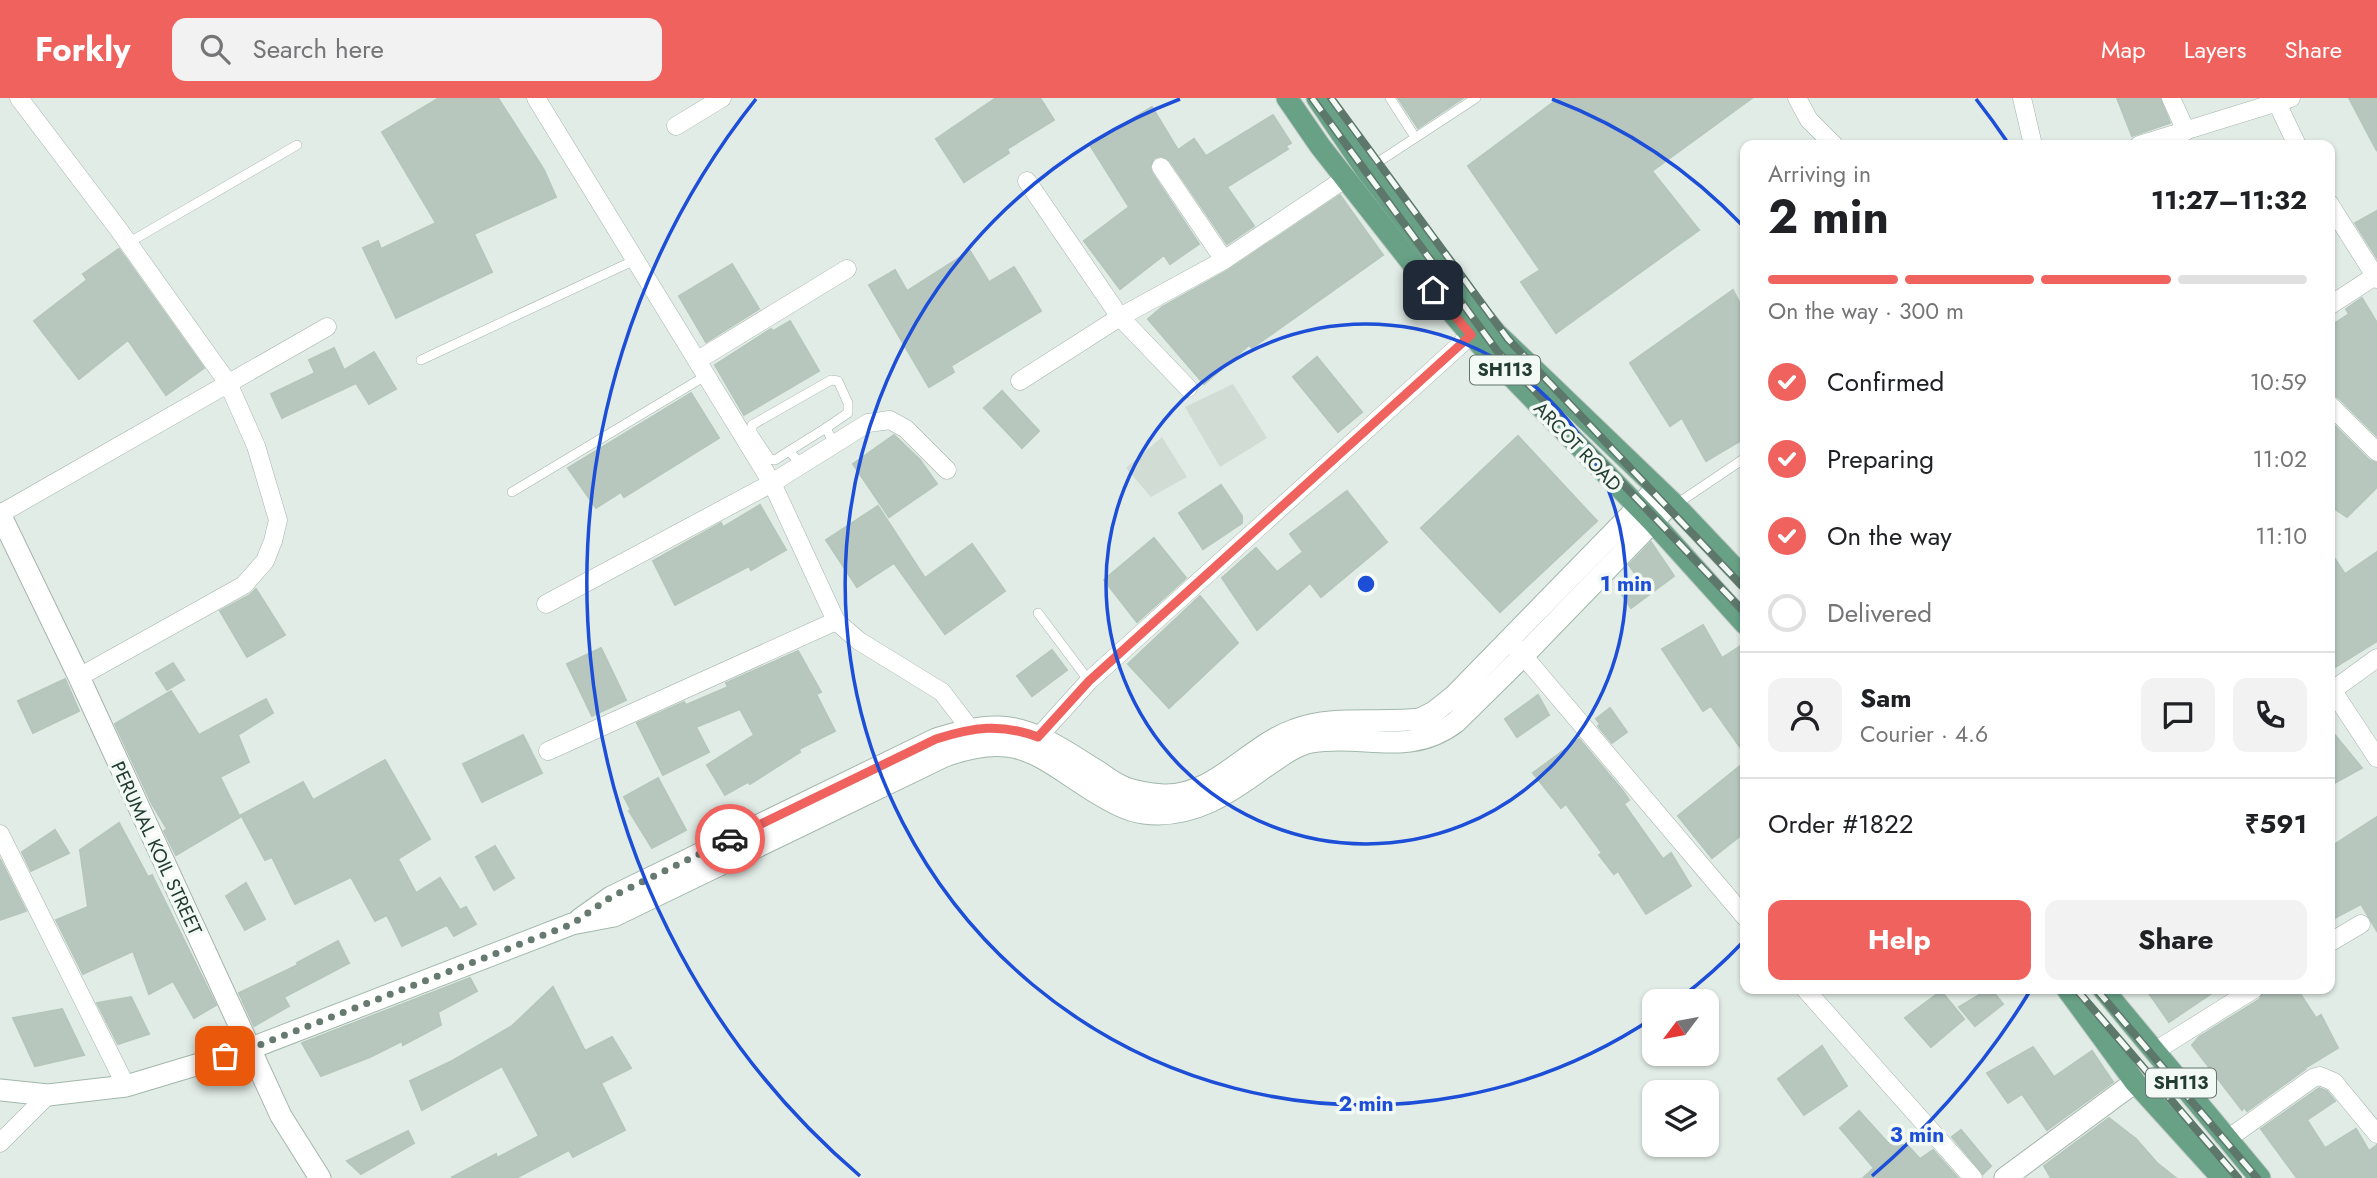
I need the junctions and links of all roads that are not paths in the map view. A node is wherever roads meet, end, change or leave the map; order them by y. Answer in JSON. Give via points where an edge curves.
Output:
{"nodes":[{"id":1,"x":19,"y":98,"type":"edge"},
{"id":2,"x":536,"y":98,"type":"edge"},
{"id":3,"x":722,"y":98,"type":"edge"},
{"id":4,"x":1287,"y":98,"type":"edge"},
{"id":5,"x":1317,"y":98,"type":"edge"},
{"id":6,"x":1390,"y":98,"type":"edge"},
{"id":7,"x":1476,"y":98,"type":"edge"},
{"id":8,"x":1797,"y":98,"type":"edge"},
{"id":9,"x":2022,"y":98,"type":"edge"},
{"id":10,"x":2171,"y":98,"type":"edge"},
{"id":11,"x":2284,"y":101,"type":"edge"},
{"id":12,"x":676,"y":126,"type":"dead end"},
{"id":13,"x":2186,"y":131,"type":"junction"},
{"id":14,"x":1415,"y":137,"type":"junction"},
{"id":15,"x":1829,"y":140,"type":"edge"},
{"id":16,"x":2032,"y":140,"type":"edge"},
{"id":17,"x":2156,"y":140,"type":"edge"},
{"id":18,"x":2296,"y":140,"type":"edge"},
{"id":19,"x":297,"y":145,"type":"dead end"},
{"id":20,"x":1161,"y":167,"type":"dead end"},
{"id":21,"x":1366,"y":170,"type":"junction"},
{"id":22,"x":1346,"y":178,"type":"junction"},
{"id":23,"x":1027,"y":181,"type":"dead end"},
{"id":24,"x":2335,"y":212,"type":"edge"},
{"id":25,"x":128,"y":243,"type":"junction"},
{"id":26,"x":636,"y":260,"type":"junction"},
{"id":27,"x":1224,"y":260,"type":"junction"},
{"id":28,"x":846,"y":269,"type":"dead end"},
{"id":29,"x":2376,"y":277,"type":"edge"},
{"id":30,"x":2335,"y":302,"type":"edge"},
{"id":31,"x":1120,"y":317,"type":"junction"},
{"id":32,"x":327,"y":327,"type":"dead end"},
{"id":33,"x":1471,"y":335,"type":"junction"},
{"id":34,"x":421,"y":360,"type":"dead end"},
{"id":35,"x":702,"y":367,"type":"junction"},
{"id":36,"x":1020,"y":381,"type":"dead end"},
{"id":37,"x":228,"y":383,"type":"junction"},
{"id":38,"x":1188,"y":388,"type":"dead end"},
{"id":39,"x":2335,"y":410,"type":"edge"},
{"id":40,"x":830,"y":436,"type":"junction"},
{"id":41,"x":2377,"y":452,"type":"edge"},
{"id":42,"x":795,"y":458,"type":"junction"},
{"id":43,"x":1740,"y":461,"type":"edge"},
{"id":44,"x":947,"y":470,"type":"dead end"},
{"id":45,"x":772,"y":483,"type":"junction"},
{"id":46,"x":512,"y":492,"type":"dead end"},
{"id":47,"x":1665,"y":495,"type":"junction"},
{"id":48,"x":0,"y":514,"type":"edge"},
{"id":49,"x":1645,"y":515,"type":"junction"},
{"id":50,"x":1740,"y":574,"type":"edge"},
{"id":51,"x":546,"y":604,"type":"dead end"},
{"id":52,"x":1038,"y":613,"type":"dead end"},
{"id":53,"x":1740,"y":619,"type":"edge"},
{"id":54,"x":836,"y":621,"type":"junction"},
{"id":55,"x":1509,"y":639,"type":"junction"},
{"id":56,"x":1523,"y":656,"type":"junction"},
{"id":57,"x":2377,"y":658,"type":"edge"},
{"id":58,"x":79,"y":677,"type":"junction"},
{"id":59,"x":1089,"y":681,"type":"junction"},
{"id":60,"x":2335,"y":684,"type":"edge"},
{"id":61,"x":2335,"y":693,"type":"edge"},
{"id":62,"x":974,"y":738,"type":"junction"},
{"id":63,"x":1032,"y":743,"type":"junction"},
{"id":64,"x":548,"y":751,"type":"dead end"},
{"id":65,"x":2377,"y":758,"type":"edge"},
{"id":66,"x":0,"y":834,"type":"edge"},
{"id":67,"x":1740,"y":911,"type":"edge"},
{"id":68,"x":2361,"y":924,"type":"dead end"},
{"id":69,"x":2335,"y":939,"type":"edge"},
{"id":70,"x":1809,"y":994,"type":"edge"},
{"id":71,"x":2071,"y":994,"type":"edge"},
{"id":72,"x":2107,"y":994,"type":"edge"},
{"id":73,"x":2246,"y":994,"type":"edge"},
{"id":74,"x":249,"y":1049,"type":"junction"},
{"id":75,"x":2155,"y":1051,"type":"junction"},
{"id":76,"x":2135,"y":1082,"type":"junction"},
{"id":77,"x":126,"y":1086,"type":"junction"},
{"id":78,"x":0,"y":1090,"type":"edge"},
{"id":79,"x":48,"y":1095,"type":"junction"},
{"id":80,"x":2377,"y":1134,"type":"edge"},
{"id":81,"x":2226,"y":1140,"type":"junction"},
{"id":82,"x":0,"y":1143,"type":"edge"},
{"id":83,"x":320,"y":1178,"type":"edge"},
{"id":84,"x":1973,"y":1178,"type":"edge"},
{"id":85,"x":2005,"y":1178,"type":"edge"},
{"id":86,"x":2222,"y":1178,"type":"edge"},
{"id":87,"x":2260,"y":1178,"type":"edge"}],
"edges":[{"from":1,"to":25,"type":"street"},
{"from":2,"to":26,"type":"street"},
{"from":3,"to":12,"type":"street"},
{"from":4,"to":22,"type":"main road","name":"ARCOT ROAD","number":"SH113"},
{"from":5,"to":21,"type":"main road","name":"ARCOT ROAD","number":"SH113"},
{"from":6,"to":14,"type":"lane"},
{"from":7,"to":14,"type":"lane"},
{"from":8,"to":15,"type":"street","via":[[1809,120]]},
{"from":9,"to":16,"type":"street"},
{"from":10,"to":13,"type":"street"},
{"from":11,"to":13,"type":"street"},
{"from":11,"to":18,"type":"street"},
{"from":13,"to":17,"type":"street"},
{"from":14,"to":21,"type":"lane"},
{"from":19,"to":25,"type":"lane"},
{"from":20,"to":27,"type":"street"},
{"from":21,"to":47,"type":"main road","name":"ARCOT ROAD","number":"SH113","via":[[1497,334]]},
{"from":22,"to":27,"type":"street"},
{"from":22,"to":33,"type":"main road","name":"ARCOT ROAD","number":"SH113"},
{"from":23,"to":31,"type":"street"},
{"from":24,"to":29,"type":"street"},
{"from":25,"to":37,"type":"street"},
{"from":26,"to":34,"type":"lane"},
{"from":26,"to":35,"type":"street"},
{"from":27,"to":31,"type":"street"},
{"from":28,"to":35,"type":"street"},
{"from":29,"to":30,"type":"street"},
{"from":31,"to":36,"type":"street"},
{"from":31,"to":38,"type":"street"},
{"from":32,"to":37,"type":"street"},
{"from":33,"to":49,"type":"main road","name":"ARCOT ROAD","number":"SH113"},
{"from":33,"to":59,"type":"street"},
{"from":35,"to":45,"type":"street"},
{"from":35,"to":46,"type":"lane"},
{"from":37,"to":48,"type":"street"},
{"from":37,"to":58,"type":"street","via":[[256,446],[278,520],[265,561],[244,585]]},
{"from":39,"to":41,"type":"street"},
{"from":40,"to":42,"type":"street"},
{"from":40,"to":42,"type":"lane","via":[[848,413],[838,382],[831,380],[752,425],[770,459]]},
{"from":40,"to":44,"type":"street","via":[[890,420],[906,429]]},
{"from":42,"to":45,"type":"street"},
{"from":43,"to":47,"type":"lane","via":[[1681,501]]},
{"from":45,"to":51,"type":"street"},
{"from":45,"to":54,"type":"street"},
{"from":47,"to":49,"type":"main road"},
{"from":47,"to":50,"type":"main road","name":"ARCOT ROAD","number":"SH113"},
{"from":48,"to":58,"type":"main road","name":"PERUMAL KOIL STREET"},
{"from":49,"to":53,"type":"main road","name":"ARCOT ROAD","number":"SH113"},
{"from":49,"to":55,"type":"main road"},
{"from":49,"to":56,"type":"main road"},
{"from":52,"to":59,"type":"lane"},
{"from":54,"to":62,"type":"street","via":[[859,641],[942,692]]},
{"from":54,"to":64,"type":"street"},
{"from":55,"to":56,"type":"street"},
{"from":55,"to":63,"type":"main road","via":[[1454,696],[1420,719],[1320,723],[1296,729],[1203,787],[1184,793],[1166,795],[1126,788]]},
{"from":56,"to":63,"type":"main road","via":[[1455,722],[1434,736],[1411,742],[1311,742],[1193,809],[1154,814],[1102,797]]},
{"from":56,"to":67,"type":"street"},
{"from":57,"to":60,"type":"street"},
{"from":58,"to":74,"type":"main road","name":"PERUMAL KOIL STREET"},
{"from":59,"to":63,"type":"street"},
{"from":61,"to":65,"type":"street"},
{"from":62,"to":63,"type":"main road"},
{"from":62,"to":74,"type":"main road","via":[[945,757],[614,916],[572,924]]},
{"from":66,"to":77,"type":"street"},
{"from":68,"to":69,"type":"street"},
{"from":70,"to":84,"type":"street"},
{"from":71,"to":76,"type":"main road","number":"SH113"},
{"from":72,"to":75,"type":"main road","number":"SH113"},
{"from":73,"to":75,"type":"street"},
{"from":74,"to":77,"type":"main road"},
{"from":74,"to":83,"type":"main road","name":"PERUMAL KOIL STREET","via":[[281,1116]]},
{"from":75,"to":81,"type":"main road","number":"SH113"},
{"from":76,"to":85,"type":"main road"},
{"from":76,"to":86,"type":"main road","number":"SH113"},
{"from":77,"to":79,"type":"main road"},
{"from":78,"to":79,"type":"main road"},
{"from":79,"to":82,"type":"street"},
{"from":80,"to":81,"type":"street","via":[[2334,1082],[2320,1076]]},
{"from":81,"to":87,"type":"main road","number":"SH113"}]}
